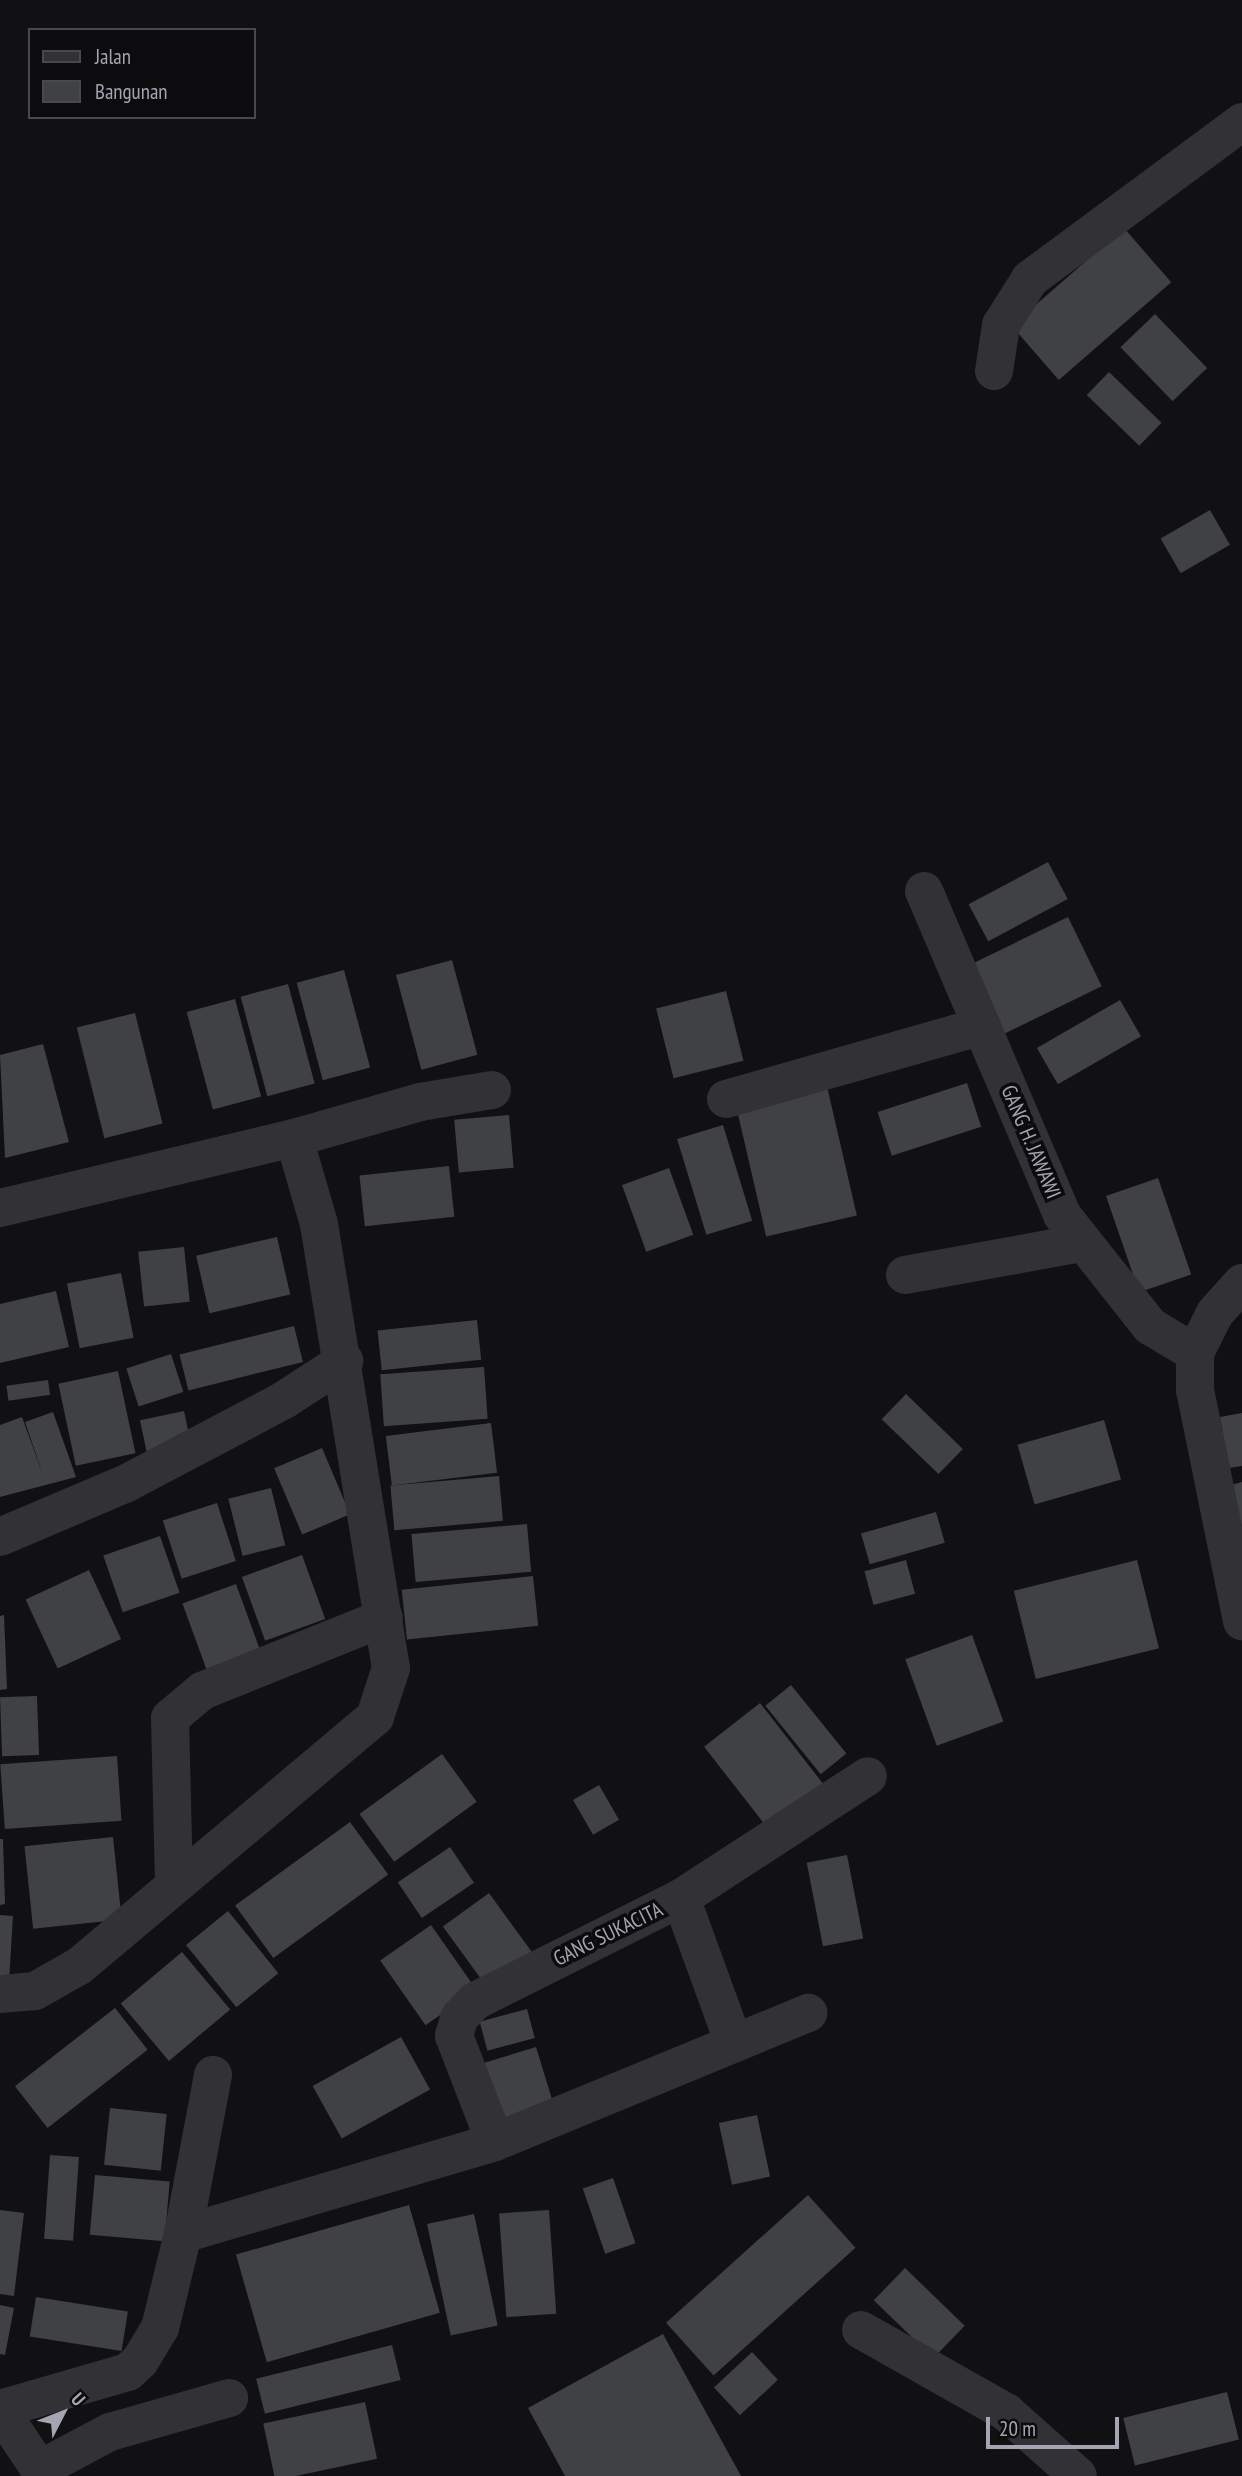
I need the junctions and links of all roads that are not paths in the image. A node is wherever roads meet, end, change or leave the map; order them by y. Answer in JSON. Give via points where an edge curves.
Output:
{"nodes":[{"id":1,"x":1242,"y":122,"type":"edge"},
{"id":2,"x":995,"y":371,"type":"dead end"},
{"id":3,"x":924,"y":891,"type":"dead end"},
{"id":4,"x":982,"y":1026,"type":"junction"},
{"id":5,"x":492,"y":1090,"type":"dead end"},
{"id":6,"x":726,"y":1099,"type":"dead end"},
{"id":7,"x":294,"y":1138,"type":"junction"},
{"id":8,"x":0,"y":1209,"type":"edge"},
{"id":9,"x":1082,"y":1243,"type":"junction"},
{"id":10,"x":905,"y":1275,"type":"dead end"},
{"id":11,"x":1242,"y":1283,"type":"edge"},
{"id":12,"x":1195,"y":1353,"type":"junction"},
{"id":13,"x":344,"y":1361,"type":"junction"},
{"id":14,"x":0,"y":1537,"type":"edge"},
{"id":15,"x":384,"y":1618,"type":"junction"},
{"id":16,"x":1242,"y":1621,"type":"edge"},
{"id":17,"x":868,"y":1776,"type":"dead end"},
{"id":18,"x":174,"y":1882,"type":"junction"},
{"id":19,"x":681,"y":1898,"type":"junction"},
{"id":20,"x":0,"y":1994,"type":"edge"},
{"id":21,"x":807,"y":2013,"type":"dead end"},
{"id":22,"x":734,"y":2044,"type":"junction"},
{"id":23,"x":213,"y":2075,"type":"dead end"},
{"id":24,"x":495,"y":2143,"type":"junction"},
{"id":25,"x":183,"y":2234,"type":"junction"},
{"id":26,"x":861,"y":2330,"type":"dead end"},
{"id":27,"x":229,"y":2398,"type":"dead end"},
{"id":28,"x":0,"y":2409,"type":"edge"},
{"id":29,"x":27,"y":2460,"type":"edge"},
{"id":30,"x":1078,"y":2476,"type":"edge"}],
"edges":[{"from":1,"to":2,"type":"street","via":[[1030,279],[1001,325]]},
{"from":3,"to":4,"type":"street","name":"GANG H. JAWAWI"},
{"from":4,"to":6,"type":"street"},
{"from":4,"to":9,"type":"street","name":"GANG H. JAWAWI","via":[[1062,1214]]},
{"from":5,"to":7,"type":"street","via":[[420,1101]]},
{"from":7,"to":8,"type":"street"},
{"from":7,"to":13,"type":"street","via":[[319,1224]]},
{"from":9,"to":10,"type":"street"},
{"from":9,"to":12,"type":"street","name":"GANG H. JAWAWI","via":[[1150,1326]]},
{"from":11,"to":12,"type":"street","via":[[1215,1313]]},
{"from":12,"to":16,"type":"street","via":[[1195,1390]]},
{"from":13,"to":14,"type":"street","via":[[284,1400],[125,1484]]},
{"from":13,"to":15,"type":"street"},
{"from":15,"to":18,"type":"street","via":[[391,1668],[375,1717]]},
{"from":15,"to":18,"type":"street","via":[[202,1691],[170,1718],[167,1758]]},
{"from":17,"to":19,"type":"street","name":"GANG SUKACITA"},
{"from":18,"to":20,"type":"street","via":[[79,1966],[35,1991]]},
{"from":19,"to":22,"type":"street"},
{"from":19,"to":24,"type":"street","name":"GANG SUKACITA","via":[[475,2001],[459,2018],[454,2036]]},
{"from":21,"to":22,"type":"street"},
{"from":22,"to":24,"type":"street"},
{"from":23,"to":25,"type":"street"},
{"from":24,"to":25,"type":"street"},
{"from":25,"to":28,"type":"street","via":[[160,2328],[140,2361],[128,2372]]},
{"from":26,"to":30,"type":"street","via":[[1006,2412]]},
{"from":27,"to":29,"type":"street"},
{"from":28,"to":29,"type":"street"}]}
